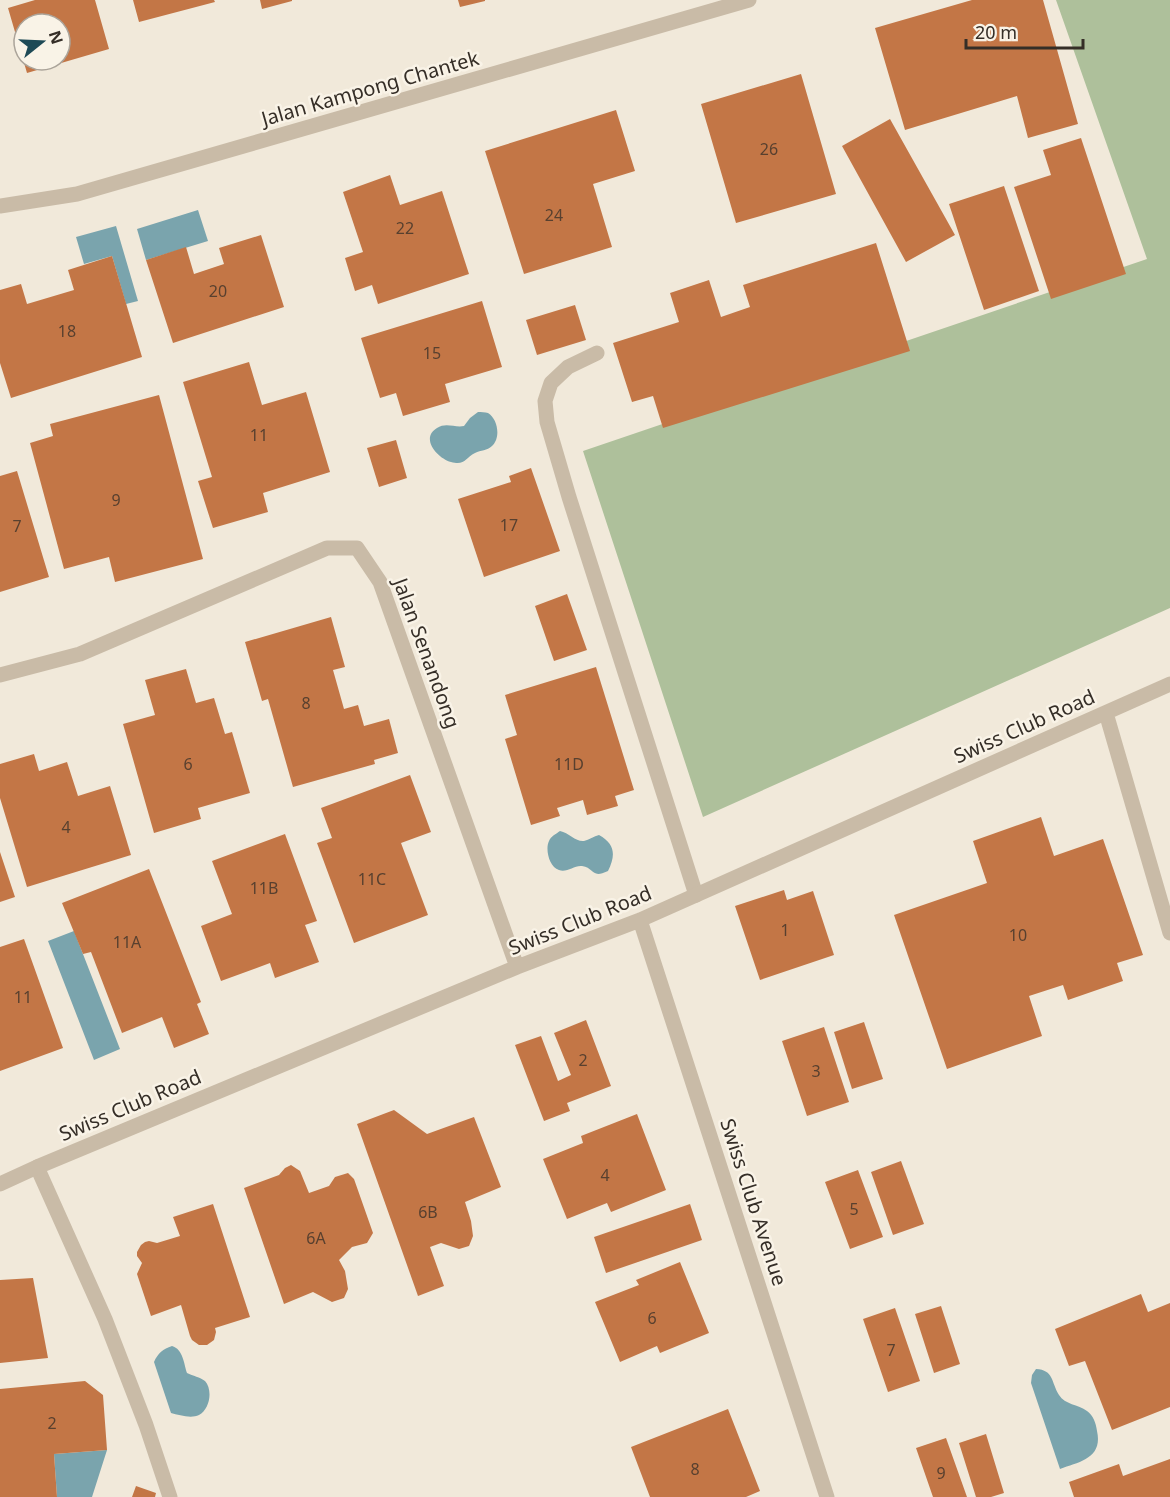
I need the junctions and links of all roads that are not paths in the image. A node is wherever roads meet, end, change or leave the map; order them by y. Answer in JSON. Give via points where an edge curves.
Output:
{"nodes":[{"id":1,"x":749,"y":0,"type":"edge"},
{"id":2,"x":0,"y":206,"type":"edge"},
{"id":3,"x":597,"y":353,"type":"dead end"},
{"id":4,"x":0,"y":675,"type":"edge"},
{"id":5,"x":1170,"y":684,"type":"edge"},
{"id":6,"x":1106,"y":713,"type":"junction"},
{"id":7,"x":696,"y":895,"type":"junction"},
{"id":8,"x":640,"y":920,"type":"junction"},
{"id":9,"x":1170,"y":933,"type":"edge"},
{"id":10,"x":517,"y":967,"type":"junction"},
{"id":11,"x":37,"y":1167,"type":"junction"},
{"id":12,"x":0,"y":1184,"type":"edge"},
{"id":13,"x":170,"y":1497,"type":"edge"},
{"id":14,"x":827,"y":1497,"type":"edge"}],
"edges":[{"from":1,"to":2,"type":"street","name":"Jalan Kampong Chantek","via":[[77,194]]},
{"from":3,"to":7,"type":"street","via":[[568,367],[551,383],[546,401],[547,422]]},
{"from":4,"to":10,"type":"street","name":"Jalan Senandong","via":[[80,654],[327,548],[357,548],[380,582]]},
{"from":5,"to":6,"type":"street","name":"Swiss Club Road"},
{"from":6,"to":7,"type":"street","name":"Swiss Club Road"},
{"from":6,"to":9,"type":"street"},
{"from":7,"to":8,"type":"street","name":"Swiss Club Road"},
{"from":8,"to":10,"type":"street","name":"Swiss Club Road"},
{"from":8,"to":14,"type":"street","name":"Swiss Club Avenue"},
{"from":10,"to":11,"type":"street","name":"Swiss Club Road"},
{"from":11,"to":12,"type":"street","name":"Swiss Club Road"},
{"from":11,"to":13,"type":"street","via":[[105,1319]]}]}
